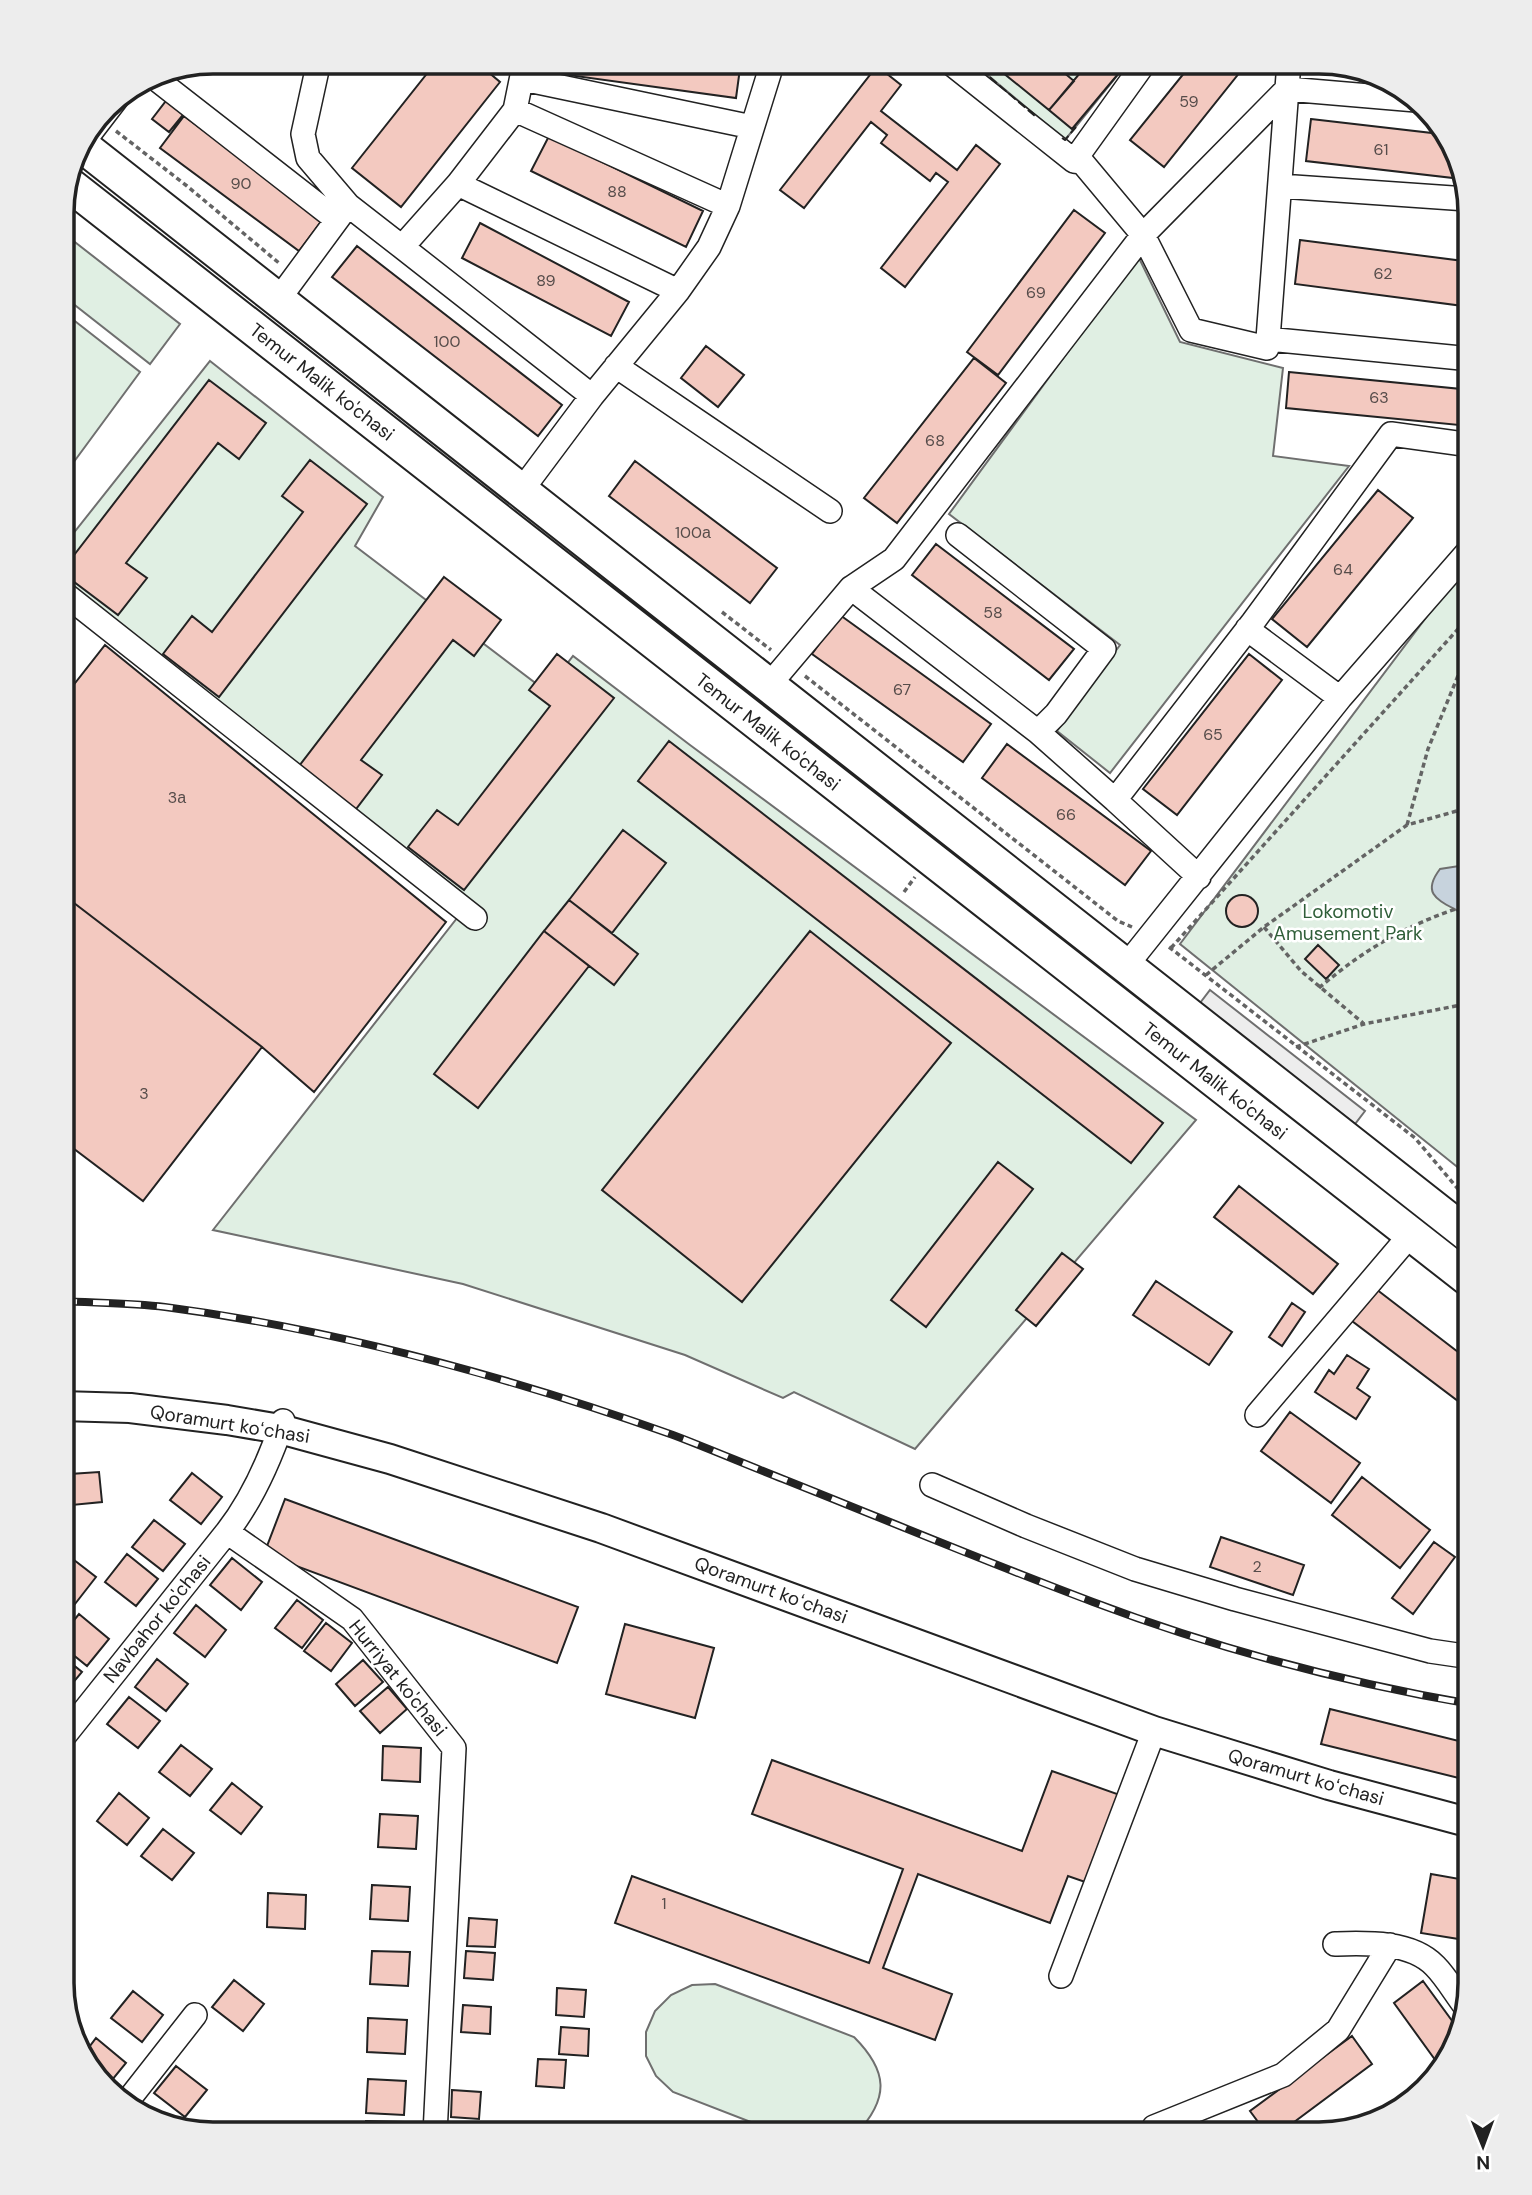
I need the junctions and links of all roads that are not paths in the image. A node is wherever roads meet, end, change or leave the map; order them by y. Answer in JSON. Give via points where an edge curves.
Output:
{"nodes":[{"id":1,"x":316,"y":74,"type":"edge"},
{"id":2,"x":523,"y":74,"type":"edge"},
{"id":3,"x":540,"y":74,"type":"edge"},
{"id":4,"x":769,"y":74,"type":"edge"},
{"id":5,"x":964,"y":74,"type":"edge"},
{"id":6,"x":1136,"y":74,"type":"edge"},
{"id":7,"x":1288,"y":74,"type":"edge"},
{"id":8,"x":162,"y":83,"type":"edge"},
{"id":9,"x":1287,"y":89,"type":"junction"},
{"id":10,"x":1399,"y":99,"type":"edge"},
{"id":11,"x":515,"y":110,"type":"junction"},
{"id":12,"x":752,"y":127,"type":"junction"},
{"id":13,"x":93,"y":141,"type":"edge"},
{"id":14,"x":1074,"y":161,"type":"junction"},
{"id":15,"x":458,"y":184,"type":"junction"},
{"id":16,"x":1280,"y":186,"type":"junction"},
{"id":17,"x":76,"y":190,"type":"edge"},
{"id":18,"x":1457,"y":198,"type":"edge"},
{"id":19,"x":728,"y":206,"type":"junction"},
{"id":20,"x":342,"y":213,"type":"junction"},
{"id":21,"x":1143,"y":235,"type":"junction"},
{"id":22,"x":402,"y":247,"type":"junction"},
{"id":23,"x":287,"y":289,"type":"junction"},
{"id":24,"x":678,"y":291,"type":"junction"},
{"id":25,"x":1268,"y":340,"type":"junction"},
{"id":26,"x":1458,"y":358,"type":"edge"},
{"id":27,"x":615,"y":366,"type":"junction"},
{"id":28,"x":592,"y":396,"type":"junction"},
{"id":29,"x":1458,"y":443,"type":"edge"},
{"id":30,"x":521,"y":491,"type":"junction"},
{"id":31,"x":830,"y":511,"type":"dead end"},
{"id":32,"x":958,"y":535,"type":"dead end"},
{"id":33,"x":1458,"y":563,"type":"edge"},
{"id":34,"x":850,"y":588,"type":"junction"},
{"id":35,"x":74,"y":601,"type":"edge"},
{"id":36,"x":1247,"y":629,"type":"junction"},
{"id":37,"x":778,"y":674,"type":"junction"},
{"id":38,"x":1340,"y":698,"type":"junction"},
{"id":39,"x":1038,"y":732,"type":"junction"},
{"id":40,"x":882,"y":773,"type":"junction"},
{"id":41,"x":1115,"y":800,"type":"junction"},
{"id":42,"x":857,"y":801,"type":"junction"},
{"id":43,"x":1199,"y":877,"type":"junction"},
{"id":44,"x":1025,"y":885,"type":"junction"},
{"id":45,"x":1001,"y":914,"type":"junction"},
{"id":46,"x":475,"y":918,"type":"dead end"},
{"id":47,"x":1126,"y":966,"type":"junction"},
{"id":48,"x":1458,"y":1227,"type":"edge"},
{"id":49,"x":1411,"y":1234,"type":"junction"},
{"id":50,"x":1458,"y":1271,"type":"edge"},
{"id":51,"x":74,"y":1398,"type":"edge"},
{"id":52,"x":74,"y":1407,"type":"edge"},
{"id":53,"x":1257,"y":1415,"type":"dead end"},
{"id":54,"x":281,"y":1425,"type":"junction"},
{"id":55,"x":932,"y":1485,"type":"dead end"},
{"id":56,"x":227,"y":1532,"type":"junction"},
{"id":57,"x":1458,"y":1655,"type":"edge"},
{"id":58,"x":74,"y":1724,"type":"edge"},
{"id":59,"x":1154,"y":1731,"type":"junction"},
{"id":60,"x":1458,"y":1803,"type":"edge"},
{"id":61,"x":1458,"y":1820,"type":"edge"},
{"id":62,"x":1335,"y":1944,"type":"dead end"},
{"id":63,"x":1390,"y":1945,"type":"junction"},
{"id":64,"x":1061,"y":1976,"type":"dead end"},
{"id":65,"x":1457,"y":1996,"type":"edge"},
{"id":66,"x":195,"y":2015,"type":"dead end"},
{"id":67,"x":132,"y":2096,"type":"edge"},
{"id":68,"x":436,"y":2121,"type":"edge"},
{"id":69,"x":1167,"y":2122,"type":"edge"}],
"edges":[{"from":1,"to":20,"type":"street","via":[[303,134],[308,158]]},
{"from":2,"to":11,"type":"street"},
{"from":3,"to":12,"type":"street"},
{"from":4,"to":12,"type":"street"},
{"from":5,"to":14,"type":"street"},
{"from":6,"to":14,"type":"street"},
{"from":7,"to":9,"type":"street"},
{"from":8,"to":20,"type":"street"},
{"from":9,"to":10,"type":"street"},
{"from":9,"to":16,"type":"street"},
{"from":9,"to":21,"type":"street"},
{"from":11,"to":15,"type":"street"},
{"from":11,"to":19,"type":"street"},
{"from":12,"to":19,"type":"street"},
{"from":13,"to":23,"type":"highway","name":"Temur Malik ko'chasi"},
{"from":14,"to":21,"type":"street","via":[[1082,162]]},
{"from":15,"to":22,"type":"street"},
{"from":15,"to":24,"type":"street"},
{"from":16,"to":18,"type":"street"},
{"from":16,"to":25,"type":"street"},
{"from":17,"to":42,"type":"highway","name":"Temur Malik ko'chasi"},
{"from":19,"to":24,"type":"street","via":[[709,247]]},
{"from":20,"to":22,"type":"street"},
{"from":20,"to":23,"type":"street"},
{"from":21,"to":25,"type":"street","via":[[1191,330],[1267,348]]},
{"from":21,"to":34,"type":"street","via":[[894,559]]},
{"from":22,"to":28,"type":"street"},
{"from":23,"to":30,"type":"highway","name":"Temur Malik ko'chasi"},
{"from":24,"to":27,"type":"street"},
{"from":25,"to":26,"type":"street"},
{"from":27,"to":28,"type":"street"},
{"from":27,"to":31,"type":"street"},
{"from":28,"to":30,"type":"street"},
{"from":29,"to":36,"type":"street","via":[[1391,434]]},
{"from":30,"to":37,"type":"highway","name":"Temur Malik ko'chasi"},
{"from":32,"to":39,"type":"street","via":[[1104,649]]},
{"from":33,"to":38,"type":"street"},
{"from":34,"to":37,"type":"street"},
{"from":34,"to":39,"type":"street"},
{"from":35,"to":46,"type":"street"},
{"from":36,"to":38,"type":"street"},
{"from":36,"to":41,"type":"street"},
{"from":37,"to":40,"type":"highway","name":"Temur Malik ko'chasi"},
{"from":38,"to":43,"type":"street"},
{"from":39,"to":41,"type":"street"},
{"from":40,"to":42,"type":"highway"},
{"from":40,"to":44,"type":"highway","name":"Temur Malik ko'chasi"},
{"from":41,"to":43,"type":"street"},
{"from":42,"to":45,"type":"highway","name":"Temur Malik ko'chasi"},
{"from":43,"to":47,"type":"street"},
{"from":44,"to":45,"type":"highway"},
{"from":44,"to":47,"type":"highway","name":"Temur Malik ko'chasi"},
{"from":45,"to":49,"type":"highway","name":"Temur Malik ko'chasi"},
{"from":47,"to":48,"type":"highway","name":"Temur Malik ko'chasi"},
{"from":49,"to":50,"type":"highway","name":"Temur Malik ko'chasi"},
{"from":49,"to":53,"type":"street"},
{"from":51,"to":54,"type":"main road","name":"Qoramurt koʻchasi","via":[[132,1400]]},
{"from":52,"to":54,"type":"main road","name":"Qoramurt koʻchasi"},
{"from":54,"to":56,"type":"street","via":[[275,1445]]},
{"from":54,"to":59,"type":"main road","name":"Qoramurt koʻchasi","via":[[601,1528]]},
{"from":54,"to":60,"type":"main road","name":"Qoramurt koʻchasi","via":[[391,1450],[1199,1729]]},
{"from":55,"to":57,"type":"street","via":[[1135,1569]]},
{"from":56,"to":58,"type":"street","name":"Navbahor ko'chasi"},
{"from":56,"to":68,"type":"street","name":"Hurriyat ko'chasi","via":[[352,1619],[454,1748]]},
{"from":59,"to":61,"type":"main road","name":"Qoramurt koʻchasi"},
{"from":59,"to":64,"type":"street"},
{"from":62,"to":63,"type":"street"},
{"from":63,"to":65,"type":"street","via":[[1434,1964]]},
{"from":63,"to":69,"type":"street","via":[[1338,2030],[1283,2075]]},
{"from":66,"to":67,"type":"street"}]}
